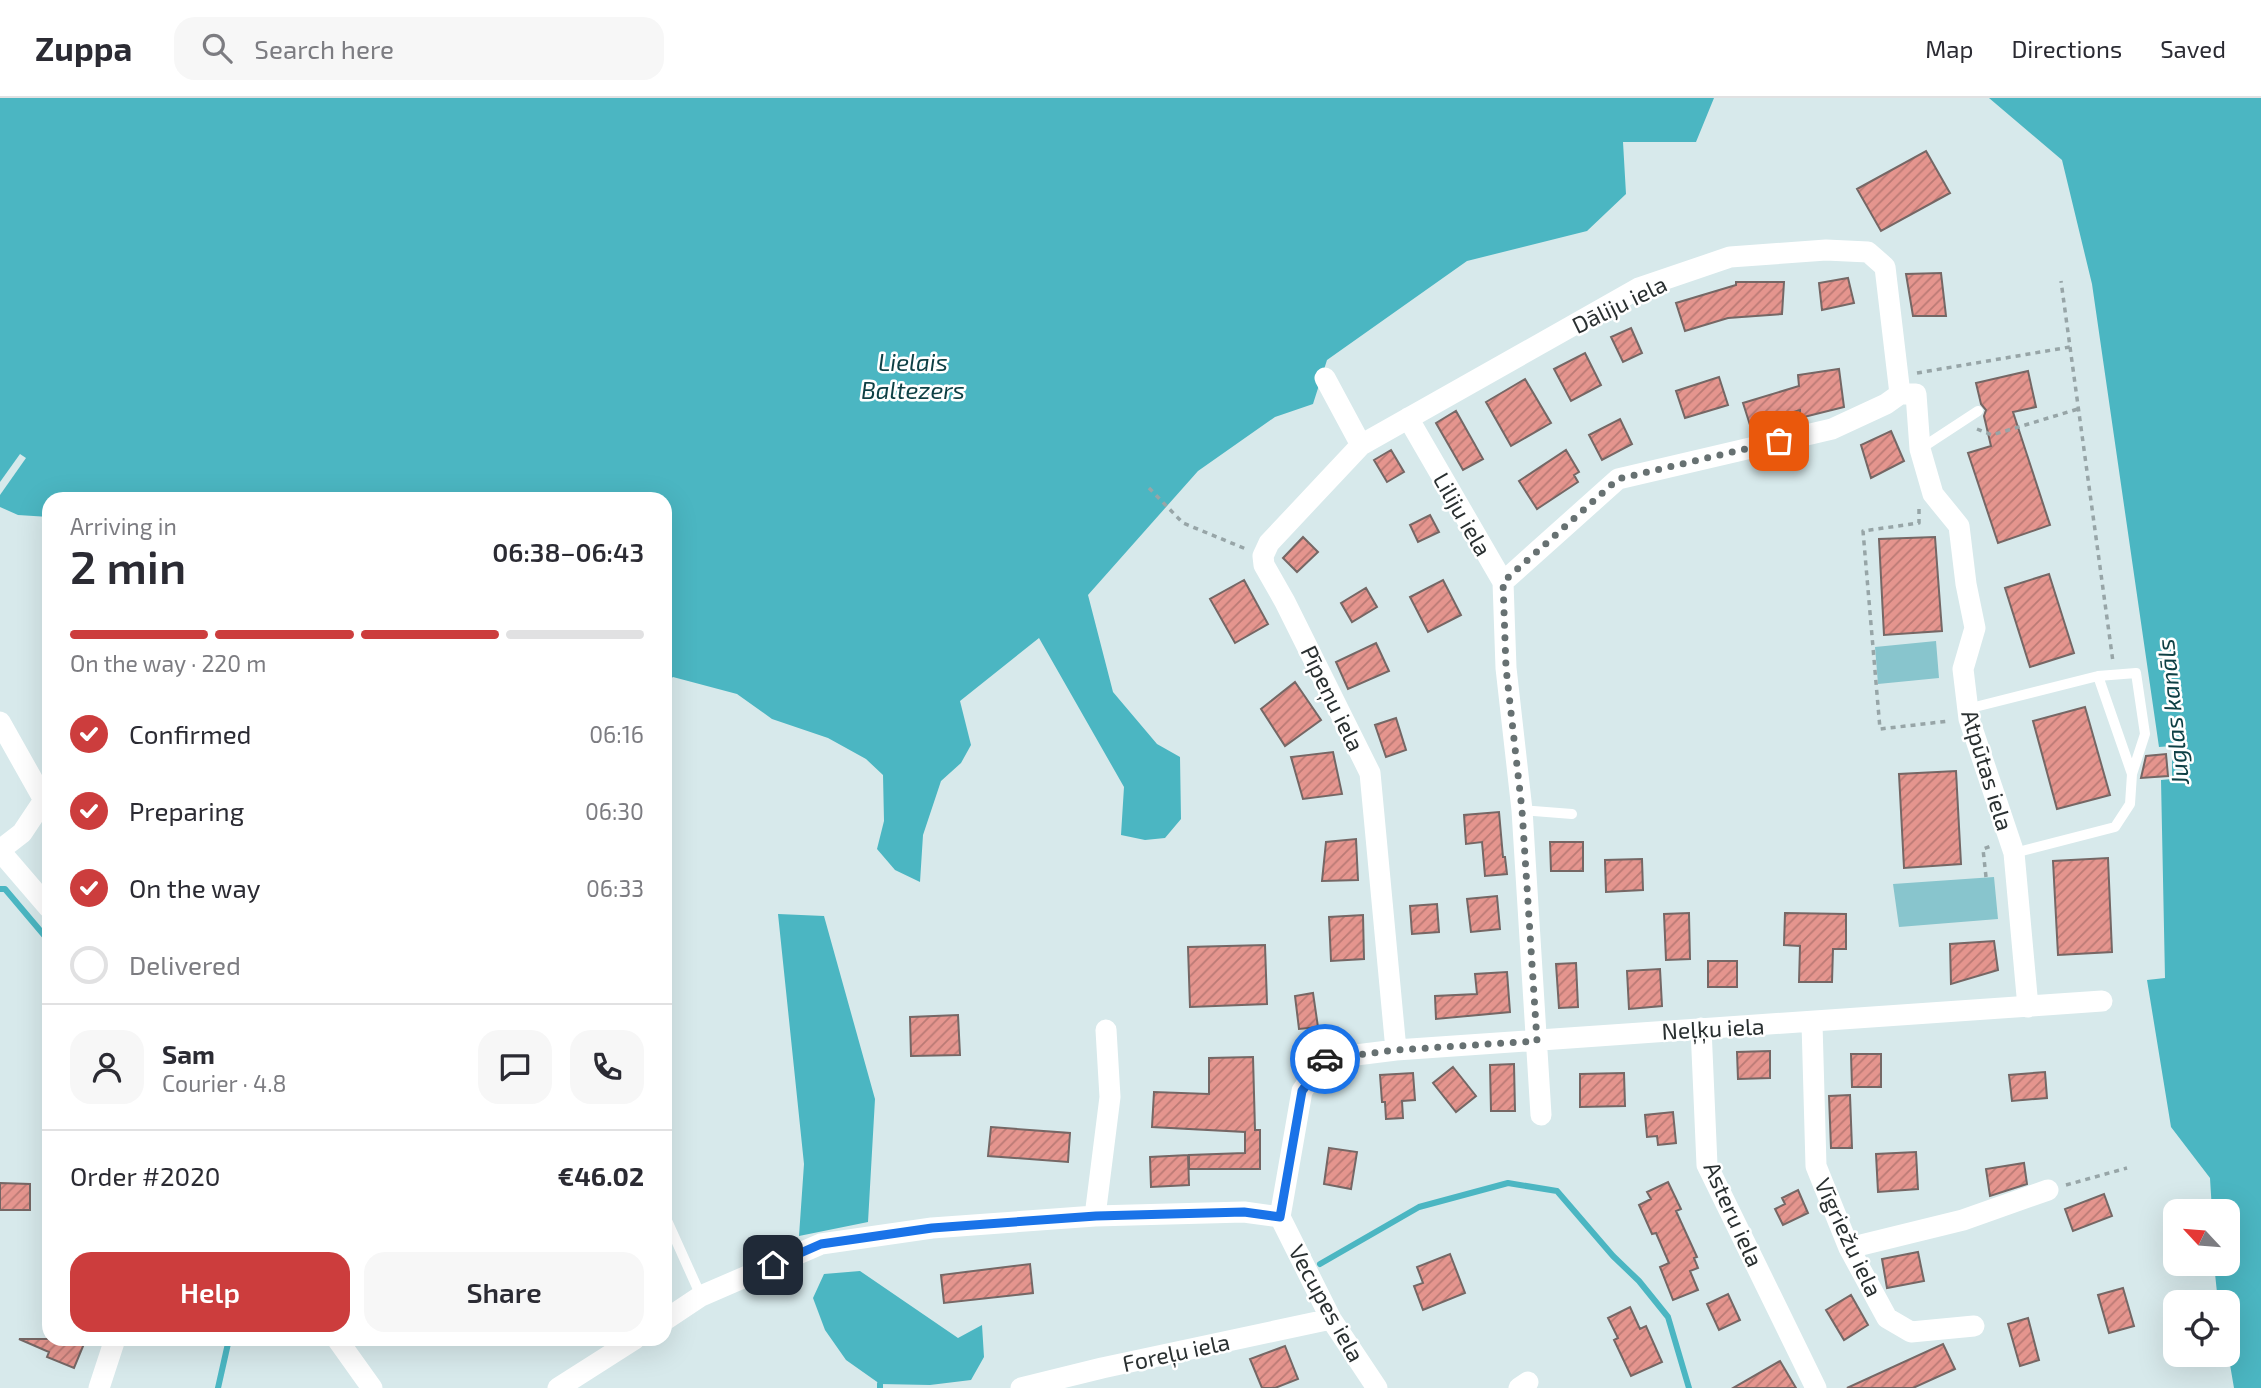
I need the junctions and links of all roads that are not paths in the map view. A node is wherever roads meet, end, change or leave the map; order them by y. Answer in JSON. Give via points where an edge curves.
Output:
{"nodes":[{"id":1,"x":1325,"y":378,"type":"dead end"},
{"id":2,"x":1899,"y":386,"type":"junction"},
{"id":3,"x":1978,"y":411,"type":"dead end"},
{"id":4,"x":1408,"y":418,"type":"junction"},
{"id":5,"x":1361,"y":445,"type":"junction"},
{"id":6,"x":1920,"y":449,"type":"junction"},
{"id":7,"x":1503,"y":582,"type":"junction"},
{"id":8,"x":2098,"y":676,"type":"junction"},
{"id":9,"x":1968,"y":714,"type":"junction"},
{"id":10,"x":0,"y":722,"type":"edge"},
{"id":11,"x":2132,"y":774,"type":"junction"},
{"id":12,"x":42,"y":796,"type":"edge"},
{"id":13,"x":42,"y":803,"type":"edge"},
{"id":14,"x":1522,"y":810,"type":"junction"},
{"id":15,"x":1572,"y":814,"type":"dead end"},
{"id":16,"x":0,"y":851,"type":"edge"},
{"id":17,"x":2014,"y":853,"type":"junction"},
{"id":18,"x":42,"y":900,"type":"edge"},
{"id":19,"x":2102,"y":1001,"type":"dead end"},
{"id":20,"x":2028,"y":1007,"type":"junction"},
{"id":21,"x":1812,"y":1023,"type":"junction"},
{"id":22,"x":1701,"y":1028,"type":"junction"},
{"id":23,"x":1106,"y":1030,"type":"dead end"},
{"id":24,"x":1537,"y":1041,"type":"junction"},
{"id":25,"x":1396,"y":1050,"type":"junction"},
{"id":26,"x":1541,"y":1115,"type":"dead end"},
{"id":27,"x":2048,"y":1190,"type":"road end"},
{"id":28,"x":1096,"y":1216,"type":"junction"},
{"id":29,"x":1280,"y":1217,"type":"junction"},
{"id":30,"x":672,"y":1232,"type":"edge"},
{"id":31,"x":1849,"y":1248,"type":"junction"},
{"id":32,"x":701,"y":1297,"type":"junction"},
{"id":33,"x":672,"y":1316,"type":"edge"},
{"id":34,"x":1331,"y":1319,"type":"junction"},
{"id":35,"x":1974,"y":1326,"type":"dead end"},
{"id":36,"x":113,"y":1346,"type":"edge"},
{"id":37,"x":343,"y":1346,"type":"edge"},
{"id":38,"x":624,"y":1346,"type":"edge"},
{"id":39,"x":1103,"y":1378,"type":"edge"},
{"id":40,"x":99,"y":1388,"type":"edge"},
{"id":41,"x":372,"y":1388,"type":"edge"},
{"id":42,"x":558,"y":1388,"type":"edge"},
{"id":43,"x":1021,"y":1388,"type":"edge"},
{"id":44,"x":1377,"y":1388,"type":"edge"},
{"id":45,"x":1816,"y":1388,"type":"edge"}],
"edges":[{"from":1,"to":5,"type":"street"},
{"from":2,"to":4,"type":"street","name":"Dāliju iela","via":[[1885,267],[1868,252],[1826,250],[1730,257],[1639,288]]},
{"from":2,"to":6,"type":"street","name":"Atpūtas iela","via":[[1916,394]]},
{"from":2,"to":7,"type":"street","via":[[1886,404],[1832,429],[1618,479]]},
{"from":3,"to":6,"type":"lane"},
{"from":4,"to":5,"type":"street"},
{"from":4,"to":7,"type":"street","name":"Liliju iela"},
{"from":5,"to":25,"type":"street","name":"Pīpeņu iela","via":[[1269,543],[1263,556],[1370,773]]},
{"from":6,"to":9,"type":"street","name":"Atpūtas iela","via":[[1933,494],[1959,526],[1975,628],[1963,669]]},
{"from":7,"to":14,"type":"street","name":"Liliju iela","via":[[1506,668]]},
{"from":8,"to":9,"type":"lane"},
{"from":8,"to":11,"type":"lane"},
{"from":8,"to":11,"type":"lane","via":[[2136,673],[2145,734]]},
{"from":9,"to":17,"type":"street","name":"Atpūtas iela"},
{"from":10,"to":12,"type":"street"},
{"from":11,"to":17,"type":"lane","via":[[2130,804],[2115,827]]},
{"from":13,"to":16,"type":"street","via":[[22,833]]},
{"from":14,"to":15,"type":"lane"},
{"from":14,"to":24,"type":"street","name":"Liliju iela"},
{"from":16,"to":18,"type":"street"},
{"from":17,"to":20,"type":"street","name":"Atpūtas iela"},
{"from":19,"to":20,"type":"street","name":"Neļķu iela"},
{"from":20,"to":21,"type":"street","name":"Neļķu iela"},
{"from":21,"to":22,"type":"street","name":"Neļķu iela"},
{"from":21,"to":31,"type":"street","name":"Vīgriežu iela","via":[[1816,1166]]},
{"from":22,"to":24,"type":"street","name":"Neļķu iela"},
{"from":22,"to":45,"type":"street","name":"Asteru iela","via":[[1707,1165]]},
{"from":23,"to":28,"type":"street","via":[[1110,1097]]},
{"from":24,"to":25,"type":"street","name":"Neļķu iela"},
{"from":24,"to":26,"type":"street","name":"Liliju iela"},
{"from":25,"to":29,"type":"street","name":"Neļķu iela","via":[[1324,1059],[1302,1091]]},
{"from":27,"to":31,"type":"street","via":[[1963,1220]]},
{"from":28,"to":29,"type":"street","via":[[1244,1212]]},
{"from":28,"to":32,"type":"street","via":[[932,1228],[821,1244]]},
{"from":29,"to":34,"type":"street","name":"Vecupes iela"},
{"from":30,"to":32,"type":"lane"},
{"from":31,"to":35,"type":"street","name":"Vīgriežu iela","via":[[1887,1318],[1911,1332]]},
{"from":32,"to":33,"type":"street"},
{"from":34,"to":39,"type":"street","name":"Foreļu iela"},
{"from":34,"to":44,"type":"street","name":"Vecupes iela"},
{"from":36,"to":40,"type":"street"},
{"from":37,"to":41,"type":"street"},
{"from":38,"to":42,"type":"street"},
{"from":39,"to":43,"type":"street","name":"Foreļu iela"}]}
